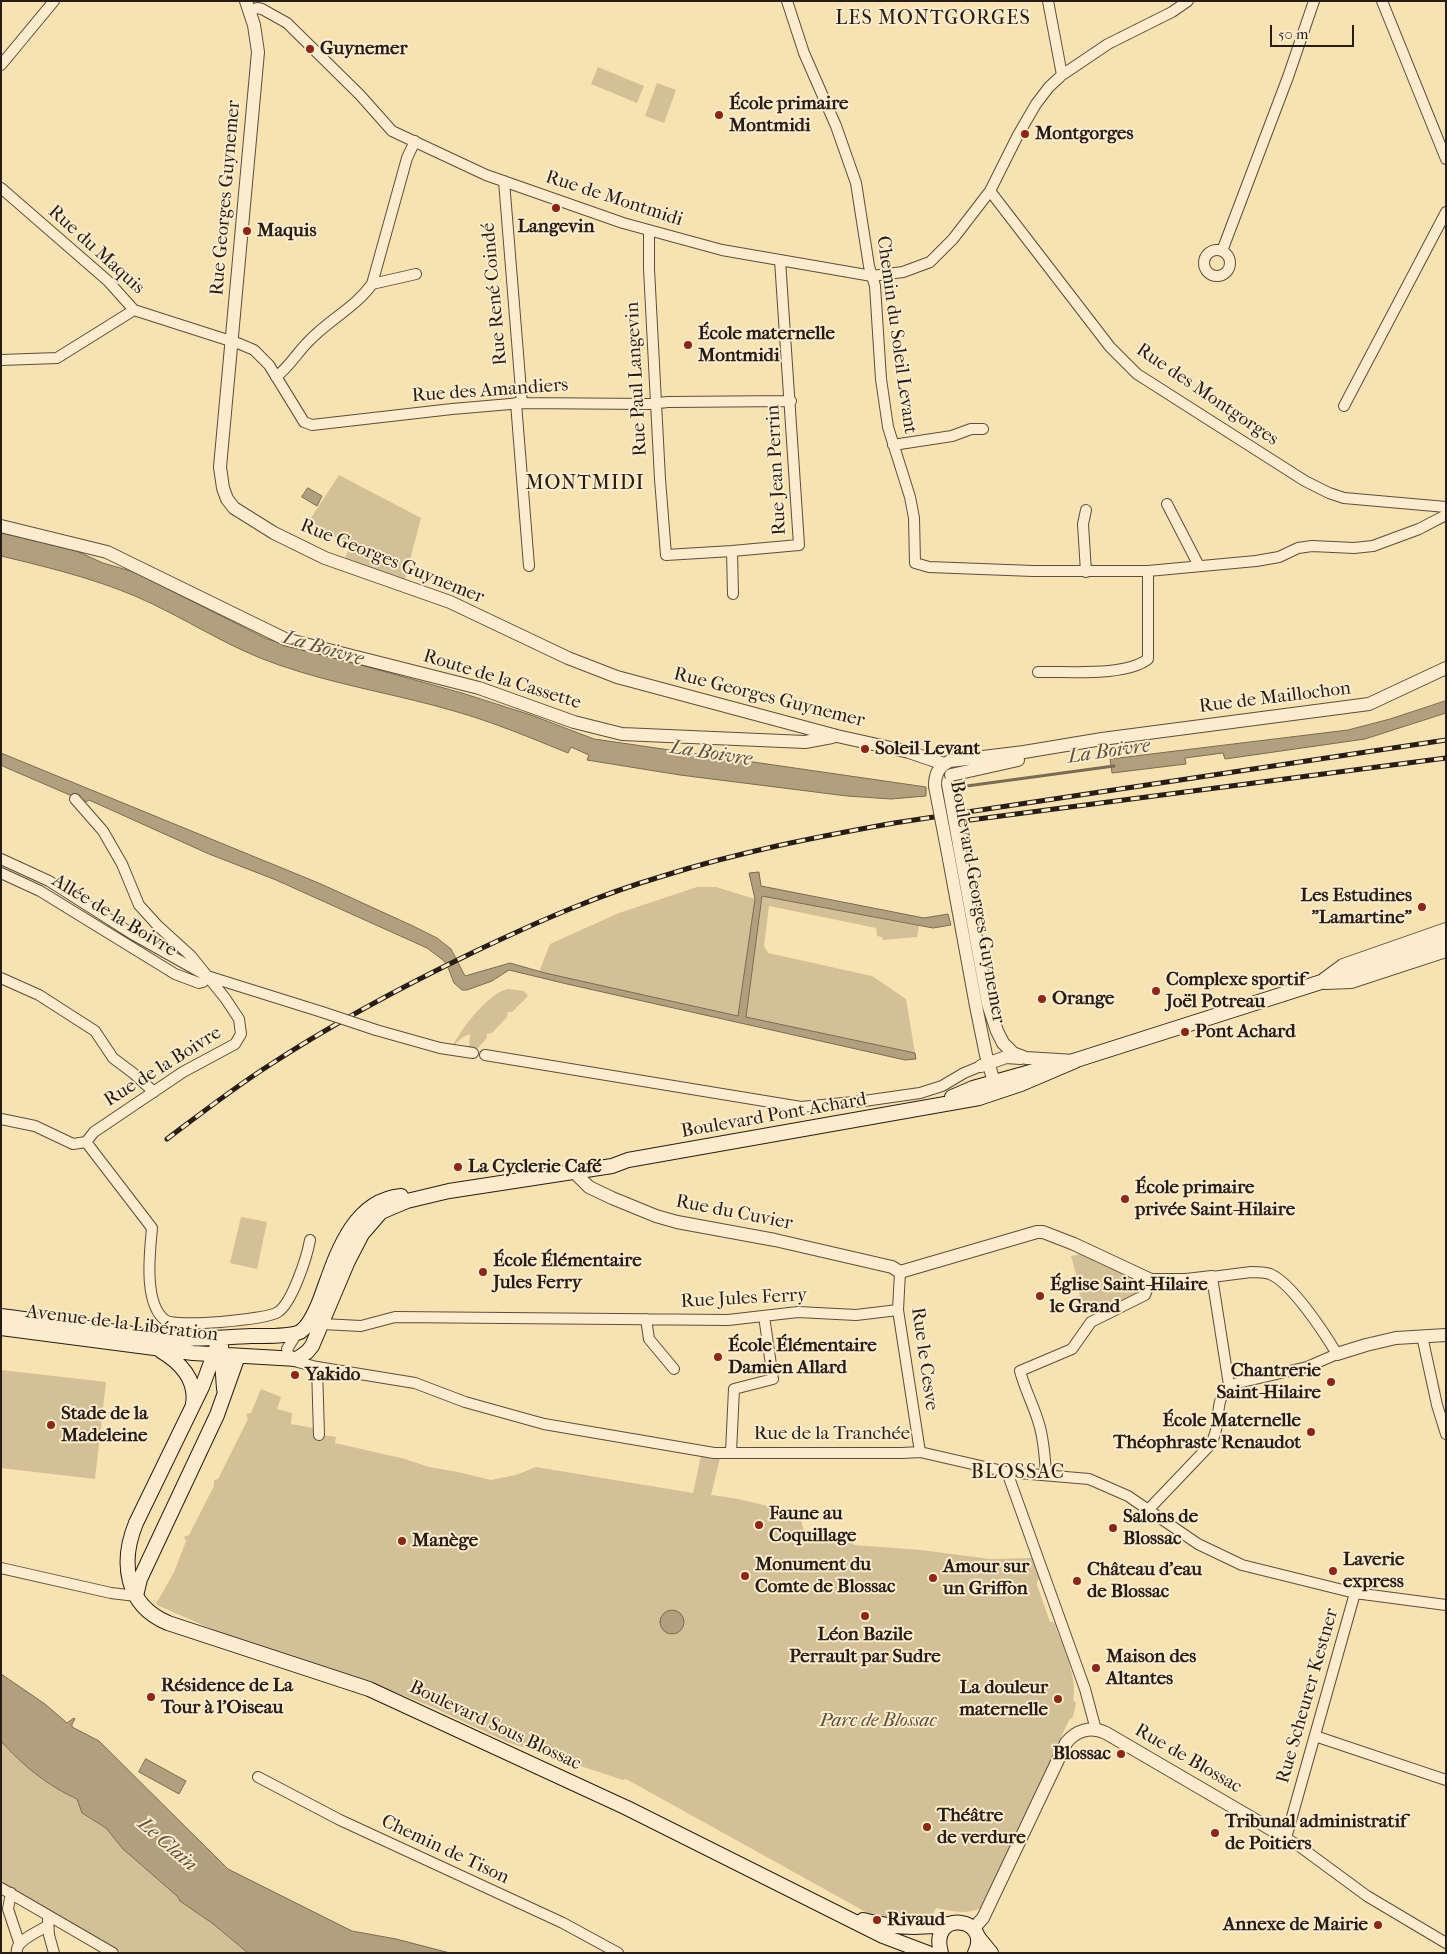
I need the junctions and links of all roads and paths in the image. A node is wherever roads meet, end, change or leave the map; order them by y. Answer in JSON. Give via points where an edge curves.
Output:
{"nodes":[{"id":1,"x":54,"y":1,"type":"edge"},
{"id":2,"x":787,"y":1,"type":"edge"},
{"id":3,"x":1048,"y":1,"type":"edge"},
{"id":4,"x":1188,"y":1,"type":"edge"},
{"id":5,"x":1314,"y":1,"type":"edge"},
{"id":6,"x":1382,"y":1,"type":"edge"},
{"id":7,"x":248,"y":6,"type":"edge"},
{"id":8,"x":2,"y":61,"type":"edge"},
{"id":9,"x":1062,"y":75,"type":"junction"},
{"id":10,"x":415,"y":141,"type":"junction"},
{"id":11,"x":1446,"y":158,"type":"edge"},
{"id":12,"x":504,"y":181,"type":"junction"},
{"id":13,"x":1,"y":188,"type":"edge"},
{"id":14,"x":990,"y":191,"type":"junction"},
{"id":15,"x":1446,"y":212,"type":"edge"},
{"id":16,"x":649,"y":231,"type":"junction"},
{"id":17,"x":1222,"y":251,"type":"dead end"},
{"id":18,"x":780,"y":260,"type":"junction"},
{"id":19,"x":416,"y":274,"type":"dead end"},
{"id":20,"x":872,"y":276,"type":"junction"},
{"id":21,"x":372,"y":284,"type":"junction"},
{"id":22,"x":134,"y":310,"type":"junction"},
{"id":23,"x":232,"y":342,"type":"junction"},
{"id":24,"x":1,"y":360,"type":"edge"},
{"id":25,"x":276,"y":377,"type":"junction"},
{"id":26,"x":791,"y":401,"type":"junction"},
{"id":27,"x":519,"y":403,"type":"junction"},
{"id":28,"x":656,"y":403,"type":"junction"},
{"id":29,"x":1344,"y":406,"type":"dead end"},
{"id":30,"x":982,"y":429,"type":"dead end"},
{"id":31,"x":893,"y":445,"type":"junction"},
{"id":32,"x":1167,"y":504,"type":"dead end"},
{"id":33,"x":1446,"y":507,"type":"edge"},
{"id":34,"x":1086,"y":510,"type":"dead end"},
{"id":35,"x":1446,"y":515,"type":"edge"},
{"id":36,"x":1,"y":526,"type":"edge"},
{"id":37,"x":732,"y":552,"type":"junction"},
{"id":38,"x":666,"y":555,"type":"joint"},
{"id":39,"x":529,"y":566,"type":"dead end"},
{"id":40,"x":1199,"y":566,"type":"junction"},
{"id":41,"x":1148,"y":571,"type":"junction"},
{"id":42,"x":1086,"y":572,"type":"junction"},
{"id":43,"x":733,"y":594,"type":"dead end"},
{"id":44,"x":1446,"y":668,"type":"edge"},
{"id":45,"x":1038,"y":672,"type":"dead end"},
{"id":46,"x":837,"y":736,"type":"junction"},
{"id":47,"x":1102,"y":739,"type":"junction"},
{"id":48,"x":944,"y":764,"type":"junction"},
{"id":49,"x":945,"y":781,"type":"junction"},
{"id":50,"x":75,"y":799,"type":"dead end"},
{"id":51,"x":955,"y":858,"type":"junction"},
{"id":52,"x":1,"y":859,"type":"edge"},
{"id":53,"x":1,"y":873,"type":"edge"},
{"id":54,"x":1446,"y":929,"type":"edge"},
{"id":55,"x":1446,"y":940,"type":"edge"},
{"id":56,"x":1446,"y":951,"type":"edge"},
{"id":57,"x":207,"y":976,"type":"junction"},
{"id":58,"x":1,"y":978,"type":"edge"},
{"id":59,"x":1318,"y":983,"type":"junction"},
{"id":60,"x":988,"y":1004,"type":"junction"},
{"id":61,"x":473,"y":1053,"type":"dead end"},
{"id":62,"x":485,"y":1055,"type":"dead end"},
{"id":63,"x":1026,"y":1058,"type":"junction"},
{"id":64,"x":988,"y":1061,"type":"junction"},
{"id":65,"x":1075,"y":1061,"type":"junction"},
{"id":66,"x":999,"y":1086,"type":"junction"},
{"id":67,"x":973,"y":1088,"type":"junction"},
{"id":68,"x":154,"y":1092,"type":"junction"},
{"id":69,"x":926,"y":1108,"type":"junction"},
{"id":70,"x":1,"y":1119,"type":"edge"},
{"id":71,"x":86,"y":1142,"type":"junction"},
{"id":72,"x":575,"y":1169,"type":"junction"},
{"id":73,"x":449,"y":1191,"type":"junction"},
{"id":74,"x":310,"y":1240,"type":"dead end"},
{"id":75,"x":900,"y":1272,"type":"junction"},
{"id":76,"x":1212,"y":1277,"type":"junction"},
{"id":77,"x":1151,"y":1280,"type":"junction"},
{"id":78,"x":898,"y":1310,"type":"junction"},
{"id":79,"x":1,"y":1316,"type":"edge"},
{"id":80,"x":764,"y":1316,"type":"junction"},
{"id":81,"x":646,"y":1319,"type":"junction"},
{"id":82,"x":220,"y":1322,"type":"junction"},
{"id":83,"x":322,"y":1324,"type":"junction"},
{"id":84,"x":1,"y":1328,"type":"edge"},
{"id":85,"x":297,"y":1333,"type":"junction"},
{"id":86,"x":1446,"y":1335,"type":"edge"},
{"id":87,"x":1422,"y":1336,"type":"junction"},
{"id":88,"x":220,"y":1338,"type":"junction"},
{"id":89,"x":157,"y":1349,"type":"junction"},
{"id":90,"x":218,"y":1354,"type":"junction"},
{"id":91,"x":1337,"y":1354,"type":"junction"},
{"id":92,"x":238,"y":1356,"type":"junction"},
{"id":93,"x":290,"y":1360,"type":"junction"},
{"id":94,"x":317,"y":1367,"type":"junction"},
{"id":95,"x":674,"y":1369,"type":"dead end"},
{"id":96,"x":1230,"y":1385,"type":"junction"},
{"id":97,"x":224,"y":1400,"type":"junction"},
{"id":98,"x":193,"y":1407,"type":"junction"},
{"id":99,"x":1446,"y":1434,"type":"edge"},
{"id":100,"x":319,"y":1435,"type":"dead end"},
{"id":101,"x":732,"y":1452,"type":"junction"},
{"id":102,"x":920,"y":1452,"type":"junction"},
{"id":103,"x":1007,"y":1472,"type":"junction"},
{"id":104,"x":1046,"y":1474,"type":"junction"},
{"id":105,"x":1149,"y":1509,"type":"junction"},
{"id":106,"x":1,"y":1568,"type":"edge"},
{"id":107,"x":1355,"y":1593,"type":"junction"},
{"id":108,"x":136,"y":1596,"type":"junction"},
{"id":109,"x":1446,"y":1605,"type":"edge"},
{"id":110,"x":1096,"y":1730,"type":"junction"},
{"id":111,"x":1315,"y":1736,"type":"junction"},
{"id":112,"x":258,"y":1777,"type":"dead end"},
{"id":113,"x":1446,"y":1780,"type":"edge"},
{"id":114,"x":1286,"y":1838,"type":"junction"},
{"id":115,"x":1,"y":1888,"type":"edge"},
{"id":116,"x":11,"y":1893,"type":"junction"},
{"id":117,"x":833,"y":1910,"type":"junction"},
{"id":118,"x":48,"y":1921,"type":"junction"},
{"id":119,"x":949,"y":1924,"type":"junction"},
{"id":120,"x":976,"y":1933,"type":"junction"},
{"id":121,"x":1446,"y":1943,"type":"edge"},
{"id":122,"x":18,"y":1948,"type":"edge"},
{"id":123,"x":54,"y":1953,"type":"edge"},
{"id":124,"x":113,"y":1953,"type":"edge"},
{"id":125,"x":618,"y":1953,"type":"edge"},
{"id":126,"x":928,"y":1953,"type":"edge"},
{"id":127,"x":941,"y":1953,"type":"edge"},
{"id":128,"x":975,"y":1953,"type":"edge"},
{"id":129,"x":991,"y":1953,"type":"edge"}],
"edges":[{"from":1,"to":8,"type":"street"},
{"from":2,"to":20,"type":"street","name":"Chemin du Soleil Levant","via":[[804,53],[836,126],[856,183]]},
{"from":3,"to":9,"type":"street"},
{"from":4,"to":9,"type":"street","name":"Rue de Montmidi","via":[[1108,44]]},
{"from":5,"to":17,"type":"street"},
{"from":6,"to":11,"type":"street"},
{"from":7,"to":10,"type":"street","name":"Rue de Montmidi","via":[[268,11],[287,23],[392,131]]},
{"from":7,"to":23,"type":"street","name":"Rue Georges Guynemer","via":[[258,52]]},
{"from":9,"to":14,"type":"street","name":"Rue de Montmidi","via":[[1036,104]]},
{"from":10,"to":12,"type":"street","name":"Rue de Montmidi"},
{"from":10,"to":21,"type":"street","via":[[407,158]]},
{"from":12,"to":16,"type":"street","name":"Rue de Montmidi"},
{"from":12,"to":27,"type":"street","name":"Rue René Coindé"},
{"from":13,"to":22,"type":"street","name":"Rue du Maquis","via":[[108,281]]},
{"from":14,"to":20,"type":"street","name":"Rue de Montmidi","via":[[953,239],[930,262],[904,272]]},
{"from":14,"to":33,"type":"street","name":"Rue des Montgorges","via":[[1110,347],[1137,374],[1329,493],[1344,498]]},
{"from":15,"to":29,"type":"street"},
{"from":16,"to":18,"type":"street","name":"Rue de Montmidi","via":[[722,250]]},
{"from":16,"to":28,"type":"street","name":"Rue Paul Langevin"},
{"from":18,"to":20,"type":"street","name":"Rue de Montmidi"},
{"from":18,"to":26,"type":"street","name":"Rue Jean Perrin"},
{"from":19,"to":21,"type":"street"},
{"from":20,"to":31,"type":"street","name":"Chemin du Soleil Levant","via":[[883,401]]},
{"from":21,"to":25,"type":"street","via":[[363,297],[322,329]]},
{"from":22,"to":23,"type":"street","name":"Rue du Maquis"},
{"from":22,"to":24,"type":"street","via":[[57,358]]},
{"from":23,"to":25,"type":"street","name":"Rue des Amandiers","via":[[254,350]]},
{"from":23,"to":46,"type":"street","name":"Rue Georges Guynemer","via":[[220,467],[227,499],[243,514],[325,558],[450,602],[568,658],[617,677]]},
{"from":25,"to":27,"type":"street","name":"Rue des Amandiers","via":[[304,422],[312,425]]},
{"from":26,"to":28,"type":"street","name":"Rue des Amandiers"},
{"from":26,"to":37,"type":"street","name":"Rue Jean Perrin","via":[[799,545]]},
{"from":27,"to":28,"type":"street","name":"Rue des Amandiers"},
{"from":27,"to":39,"type":"street","name":"Rue René Coindé"},
{"from":28,"to":38,"type":"street","name":"Rue Paul Langevin"},
{"from":30,"to":31,"type":"street"},
{"from":31,"to":42,"type":"street","name":"Chemin du Soleil Levant","via":[[914,518],[915,563],[929,567]]},
{"from":32,"to":40,"type":"street"},
{"from":34,"to":42,"type":"street","via":[[1083,524]]},
{"from":35,"to":40,"type":"street","via":[[1373,546],[1312,546],[1298,548],[1279,557]]},
{"from":36,"to":46,"type":"street","name":"Route de la Cassette","via":[[107,552],[285,639],[479,688],[574,722],[622,734],[805,742]]},
{"from":37,"to":38,"type":"street","name":"Rue Jean Perrin"},
{"from":37,"to":43,"type":"street"},
{"from":40,"to":41,"type":"street"},
{"from":41,"to":42,"type":"street"},
{"from":41,"to":45,"type":"street","via":[[1148,659],[1140,665],[1118,670]]},
{"from":44,"to":47,"type":"street","name":"Rue de Maillochon","via":[[1369,704]]},
{"from":46,"to":48,"type":"street","name":"Rue Georges Guynemer","via":[[909,752]]},
{"from":47,"to":48,"type":"street","name":"Rue de Maillochon"},
{"from":47,"to":49,"type":"street","name":"Rue de Maillochon"},
{"from":48,"to":49,"type":"street","name":"Boulevard Georges Guynemer"},
{"from":48,"to":49,"type":"street","name":"Boulevard Georges Guynemer","via":[[937,772]]},
{"from":49,"to":51,"type":"street","name":"Boulevard Georges Guynemer","bridge":true},
{"from":50,"to":57,"type":"street","name":"Rue de la Boivre","via":[[103,832],[122,864],[144,913],[191,956]]},
{"from":51,"to":60,"type":"street","name":"Boulevard Georges Guynemer"},
{"from":51,"to":64,"type":"street","name":"Boulevard Georges Guynemer"},
{"from":52,"to":57,"type":"street","via":[[48,881]]},
{"from":53,"to":57,"type":"street","name":"Allée de la Boivre","via":[[40,891],[175,974],[199,983]]},
{"from":54,"to":59,"type":"street","name":"Boulevard Pont Achard","via":[[1343,965]]},
{"from":55,"to":59,"type":"main road","name":"Boulevard Pont Achard"},
{"from":56,"to":59,"type":"street","name":"Boulevard Pont Achard","via":[[1351,982]]},
{"from":57,"to":61,"type":"street","bridge":true,"via":[[376,1030],[440,1048]]},
{"from":57,"to":68,"type":"street","name":"Rue de la Boivre","via":[[235,1012],[241,1034],[235,1044]]},
{"from":58,"to":68,"type":"street","via":[[39,995],[95,1031],[112,1058]]},
{"from":59,"to":65,"type":"main road","name":"Boulevard Pont Achard"},
{"from":60,"to":63,"type":"street","name":"Boulevard Georges Guynemer","via":[[1003,1043]]},
{"from":60,"to":64,"type":"street","name":"Boulevard Georges Guynemer"},
{"from":62,"to":64,"type":"street","via":[[801,1106],[920,1093],[942,1086],[961,1072]]},
{"from":63,"to":64,"type":"street","via":[[1012,1056]]},
{"from":63,"to":65,"type":"street","name":"Boulevard Georges Guynemer"},
{"from":64,"to":66,"type":"street","name":"Boulevard Georges Guynemer"},
{"from":64,"to":67,"type":"street","name":"Boulevard Georges Guynemer"},
{"from":65,"to":66,"type":"main road","name":"Boulevard Pont Achard","via":[[1021,1073]]},
{"from":66,"to":67,"type":"main road","name":"Boulevard Pont Achard"},
{"from":66,"to":69,"type":"main road","name":"Boulevard Pont Achard","via":[[979,1098]]},
{"from":67,"to":69,"type":"main road","name":"Boulevard Pont Achard"},
{"from":68,"to":71,"type":"street","name":"Rue de la Boivre","via":[[94,1132]]},
{"from":69,"to":72,"type":"main road","name":"Boulevard Pont Achard","via":[[628,1160],[611,1159]]},
{"from":70,"to":71,"type":"street","via":[[34,1126],[73,1144]]},
{"from":71,"to":82,"type":"street","via":[[152,1228],[149,1262],[153,1299],[165,1320],[176,1324]]},
{"from":72,"to":73,"type":"main road","name":"Boulevard Pont Achard","via":[[556,1168],[540,1176]]},
{"from":72,"to":75,"type":"street","name":"Rue du Cuvier","via":[[580,1180],[589,1187],[656,1216],[794,1244],[892,1267]]},
{"from":73,"to":83,"type":"main road","name":"Boulevard Pont Achard","via":[[390,1207],[370,1222],[348,1261]]},
{"from":73,"to":85,"type":"main road","name":"Boulevard Pont Achard","via":[[395,1196],[372,1206],[359,1217],[340,1249],[315,1311]]},
{"from":74,"to":82,"type":"street","via":[[296,1284],[279,1312]]},
{"from":75,"to":77,"type":"street","via":[[1043,1232]]},
{"from":75,"to":78,"type":"street","name":"Rue le Cesve"},
{"from":76,"to":77,"type":"street"},
{"from":76,"to":91,"type":"street","via":[[1265,1272],[1276,1277],[1306,1310]]},
{"from":76,"to":96,"type":"street"},
{"from":77,"to":104,"type":"street","via":[[1145,1295],[1091,1322],[1072,1348],[1020,1372],[1043,1437]]},
{"from":78,"to":80,"type":"street","name":"Rue Jules Ferry","via":[[856,1315],[798,1312]]},
{"from":78,"to":102,"type":"street","name":"Rue le Cesve"},
{"from":79,"to":88,"type":"main road","name":"Avenue de la Libération","via":[[175,1338]]},
{"from":80,"to":81,"type":"street","name":"Rue Jules Ferry","via":[[728,1320]]},
{"from":80,"to":101,"type":"street","via":[[773,1379],[734,1389]]},
{"from":81,"to":83,"type":"street","name":"Rue Jules Ferry","via":[[395,1317],[360,1326]]},
{"from":81,"to":95,"type":"street","via":[[649,1339]]},
{"from":82,"to":88,"type":"street"},
{"from":83,"to":93,"type":"main road","name":"Boulevard Pont Achard","via":[[307,1352]]},
{"from":84,"to":89,"type":"main road","name":"Avenue de la Libération"},
{"from":85,"to":88,"type":"main road","name":"Avenue de la Libération"},
{"from":85,"to":93,"type":"street","name":"Boulevard Pont Achard","via":[[287,1349]]},
{"from":86,"to":87,"type":"street"},
{"from":87,"to":91,"type":"street","via":[[1396,1338]]},
{"from":87,"to":99,"type":"street"},
{"from":88,"to":90,"type":"main road","name":"Boulevard Sous Blossac"},
{"from":89,"to":90,"type":"main road","name":"Avenue de la Libération"},
{"from":89,"to":98,"type":"main road","via":[[185,1371],[194,1392]]},
{"from":90,"to":92,"type":"main road","name":"Avenue de la Libération"},
{"from":90,"to":97,"type":"main road","name":"Boulevard Sous Blossac"},
{"from":90,"to":98,"type":"main road","name":"Boulevard Sous Blossac"},
{"from":91,"to":96,"type":"street","via":[[1307,1367]]},
{"from":92,"to":93,"type":"main road"},
{"from":92,"to":97,"type":"main road","name":"Boulevard Sous Blossac"},
{"from":93,"to":94,"type":"street","name":"Rue de la Tranchée"},
{"from":94,"to":100,"type":"street"},
{"from":94,"to":101,"type":"street","name":"Rue de la Tranchée","via":[[415,1383],[475,1405],[544,1424],[714,1453]]},
{"from":96,"to":105,"type":"street","via":[[1222,1392],[1219,1401],[1215,1438]]},
{"from":97,"to":108,"type":"main road","name":"Boulevard Sous Blossac","via":[[140,1579]]},
{"from":98,"to":108,"type":"main road","name":"Boulevard Sous Blossac","via":[[130,1540],[128,1572]]},
{"from":101,"to":102,"type":"street","name":"Rue de la Tranchée"},
{"from":102,"to":103,"type":"street","name":"Rue de la Tranchée"},
{"from":103,"to":104,"type":"street","name":"Rue de la Tranchée"},
{"from":103,"to":110,"type":"street","via":[[1085,1689]]},
{"from":104,"to":105,"type":"street","name":"Rue de la Tranchée","via":[[1089,1479]]},
{"from":105,"to":107,"type":"street","name":"Rue de la Tranchée","via":[[1198,1544],[1242,1565]]},
{"from":106,"to":108,"type":"street"},
{"from":107,"to":109,"type":"street","name":"Rue de la Tranchée"},
{"from":107,"to":111,"type":"street","name":"Rue Scheurer Kestner"},
{"from":108,"to":117,"type":"main road","name":"Boulevard Sous Blossac","via":[[144,1608],[159,1619],[369,1689],[627,1808]]},
{"from":110,"to":114,"type":"street","name":"Rue de Blossac","via":[[1103,1731]]},
{"from":110,"to":120,"type":"street","via":[[1078,1732],[1066,1743]]},
{"from":111,"to":113,"type":"street"},
{"from":111,"to":114,"type":"street","name":"Rue Scheurer Kestner"},
{"from":112,"to":125,"type":"street","name":"Chemin de Tison","via":[[340,1820],[563,1923]]},
{"from":114,"to":121,"type":"street","via":[[1366,1896]]},
{"from":115,"to":116,"type":"street"},
{"from":116,"to":118,"type":"street"},
{"from":116,"to":122,"type":"street","via":[[8,1909]]},
{"from":117,"to":119,"type":"main road","name":"Boulevard Sous Blossac","via":[[869,1922],[901,1927]]},
{"from":117,"to":126,"type":"main road","name":"Boulevard Sous Blossac","via":[[883,1936]]},
{"from":118,"to":122,"type":"street"},
{"from":118,"to":123,"type":"street"},
{"from":118,"to":124,"type":"street"},
{"from":119,"to":120,"type":"main road","name":"Boulevard Sous Blossac","via":[[962,1922]]},
{"from":119,"to":127,"type":"main road","via":[[939,1937]]},
{"from":120,"to":128,"type":"main road","via":[[978,1945]]},
{"from":120,"to":129,"type":"main road"}]}
